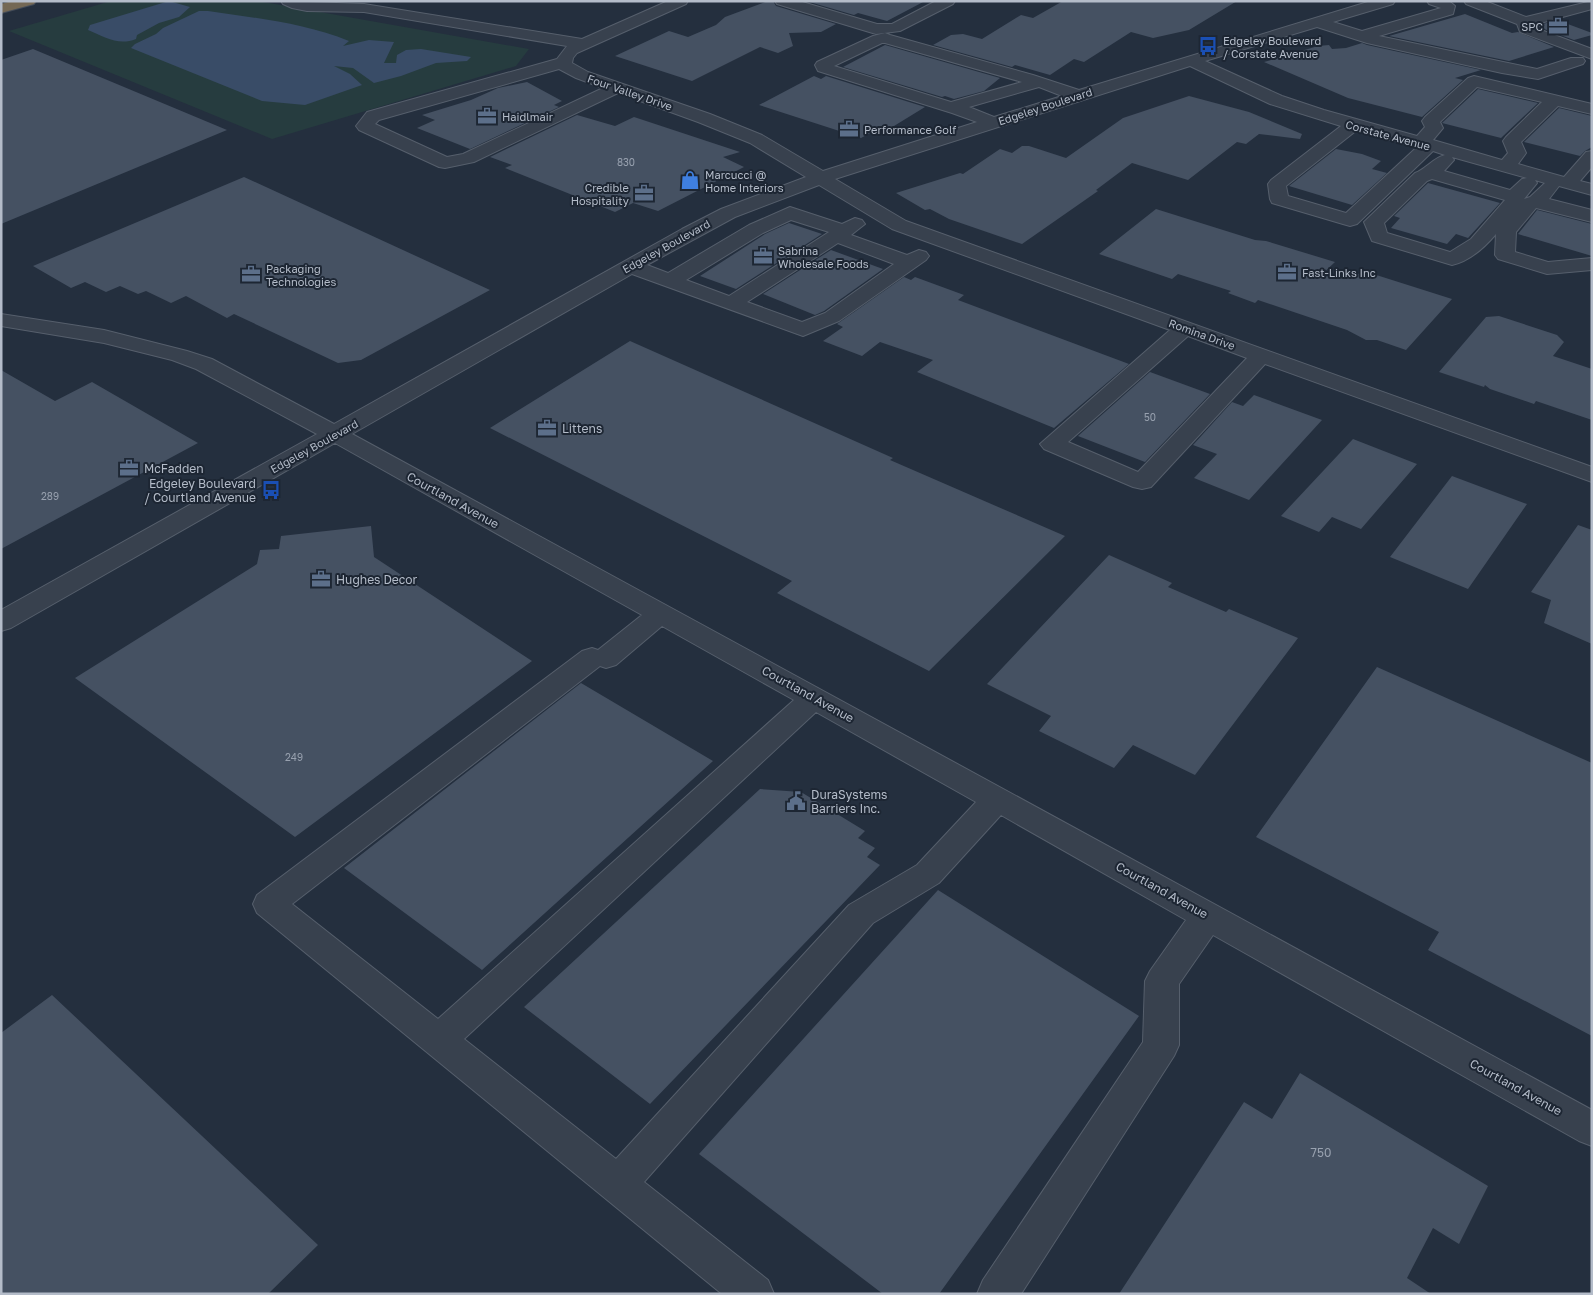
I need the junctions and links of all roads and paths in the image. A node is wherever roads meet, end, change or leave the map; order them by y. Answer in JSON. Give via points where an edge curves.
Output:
{"nodes":[{"id":1,"x":29,"y":1,"type":"edge"},
{"id":2,"x":288,"y":1,"type":"edge"},
{"id":3,"x":782,"y":1,"type":"edge"},
{"id":4,"x":948,"y":1,"type":"edge"},
{"id":5,"x":1388,"y":1,"type":"edge"},
{"id":6,"x":1434,"y":1,"type":"edge"},
{"id":7,"x":1471,"y":1,"type":"edge"},
{"id":8,"x":678,"y":2,"type":"edge"},
{"id":9,"x":1592,"y":4,"type":"edge"},
{"id":10,"x":1,"y":9,"type":"edge"},
{"id":11,"x":1317,"y":22,"type":"junction"},
{"id":12,"x":1525,"y":22,"type":"junction"},
{"id":13,"x":1362,"y":36,"type":"junction"},
{"id":14,"x":583,"y":44,"type":"junction"},
{"id":15,"x":1592,"y":54,"type":"edge"},
{"id":16,"x":1404,"y":57,"type":"dead end"},
{"id":17,"x":1191,"y":60,"type":"junction"},
{"id":18,"x":1577,"y":61,"type":"dead end"},
{"id":19,"x":564,"y":62,"type":"junction"},
{"id":20,"x":1474,"y":81,"type":"junction"},
{"id":21,"x":1040,"y":82,"type":"junction"},
{"id":22,"x":618,"y":87,"type":"junction"},
{"id":23,"x":1079,"y":96,"type":"junction"},
{"id":24,"x":1554,"y":100,"type":"junction"},
{"id":25,"x":951,"y":107,"type":"junction"},
{"id":26,"x":1592,"y":109,"type":"edge"},
{"id":27,"x":1351,"y":119,"type":"junction"},
{"id":28,"x":1417,"y":121,"type":"junction"},
{"id":29,"x":994,"y":123,"type":"junction"},
{"id":30,"x":1392,"y":136,"type":"junction"},
{"id":31,"x":1501,"y":143,"type":"junction"},
{"id":32,"x":1424,"y":145,"type":"junction"},
{"id":33,"x":1453,"y":152,"type":"junction"},
{"id":34,"x":1592,"y":156,"type":"edge"},
{"id":35,"x":1478,"y":159,"type":"junction"},
{"id":36,"x":1506,"y":167,"type":"junction"},
{"id":37,"x":1431,"y":173,"type":"junction"},
{"id":38,"x":1536,"y":175,"type":"junction"},
{"id":39,"x":820,"y":178,"type":"junction"},
{"id":40,"x":1561,"y":182,"type":"junction"},
{"id":41,"x":1590,"y":187,"type":"edge"},
{"id":42,"x":1514,"y":197,"type":"junction"},
{"id":43,"x":1537,"y":201,"type":"junction"},
{"id":44,"x":876,"y":211,"type":"junction"},
{"id":45,"x":1592,"y":216,"type":"edge"},
{"id":46,"x":840,"y":234,"type":"junction"},
{"id":47,"x":939,"y":240,"type":"junction"},
{"id":48,"x":909,"y":263,"type":"junction"},
{"id":49,"x":1592,"y":264,"type":"edge"},
{"id":50,"x":630,"y":266,"type":"junction"},
{"id":51,"x":670,"y":281,"type":"junction"},
{"id":52,"x":730,"y":304,"type":"junction"},
{"id":53,"x":1,"y":320,"type":"edge"},
{"id":54,"x":1185,"y":328,"type":"junction"},
{"id":55,"x":1262,"y":356,"type":"junction"},
{"id":56,"x":335,"y":434,"type":"junction"},
{"id":57,"x":1592,"y":475,"type":"edge"},
{"id":58,"x":660,"y":614,"type":"junction"},
{"id":59,"x":1,"y":622,"type":"edge"},
{"id":60,"x":814,"y":698,"type":"junction"},
{"id":61,"x":997,"y":798,"type":"junction"},
{"id":62,"x":1208,"y":915,"type":"junction"},
{"id":63,"x":439,"y":1040,"type":"junction"},
{"id":64,"x":1592,"y":1128,"type":"edge"},
{"id":65,"x":618,"y":1184,"type":"junction"},
{"id":66,"x":754,"y":1294,"type":"edge"},
{"id":67,"x":997,"y":1294,"type":"edge"}],
"edges":[{"from":1,"to":10,"type":"highway"},
{"from":2,"to":14,"type":"street","via":[[316,9],[361,8]]},
{"from":3,"to":4,"type":"street","via":[[876,28],[895,28]]},
{"from":5,"to":11,"type":"street","name":"Edgeley Boulevard"},
{"from":6,"to":13,"type":"street","via":[[1448,6],[1448,11]]},
{"from":7,"to":12,"type":"street"},
{"from":8,"to":14,"type":"street"},
{"from":9,"to":12,"type":"street"},
{"from":11,"to":13,"type":"street"},
{"from":11,"to":17,"type":"street","name":"Edgeley Boulevard"},
{"from":12,"to":15,"type":"street","via":[[1525,28]]},
{"from":13,"to":18,"type":"street","via":[[1538,74]]},
{"from":14,"to":19,"type":"street","via":[[570,50]]},
{"from":16,"to":20,"type":"street"},
{"from":17,"to":23,"type":"street","name":"Edgeley Boulevard"},
{"from":17,"to":27,"type":"street","name":"Corstate Avenue","via":[[1276,100]]},
{"from":19,"to":22,"type":"street","name":"Four Valley Drive","via":[[582,75]]},
{"from":19,"to":22,"type":"street","via":[[373,116],[365,126],[445,163],[468,158]]},
{"from":20,"to":24,"type":"street"},
{"from":20,"to":28,"type":"street"},
{"from":21,"to":23,"type":"street"},
{"from":21,"to":25,"type":"street"},
{"from":21,"to":25,"type":"street","via":[[885,38],[823,65],[824,68]]},
{"from":22,"to":39,"type":"street","name":"Four Valley Drive","via":[[756,139]]},
{"from":23,"to":29,"type":"street","name":"Edgeley Boulevard"},
{"from":24,"to":26,"type":"street"},
{"from":24,"to":31,"type":"street"},
{"from":25,"to":29,"type":"street"},
{"from":27,"to":30,"type":"street","name":"Corstate Avenue"},
{"from":27,"to":32,"type":"street","via":[[1277,184],[1279,198],[1350,220]]},
{"from":28,"to":30,"type":"street"},
{"from":28,"to":32,"type":"street","via":[[1434,128]]},
{"from":29,"to":39,"type":"street","name":"Edgeley Boulevard"},
{"from":30,"to":32,"type":"street","name":"Corstate Avenue"},
{"from":31,"to":35,"type":"street"},
{"from":31,"to":36,"type":"street","via":[[1517,154]]},
{"from":32,"to":33,"type":"street","name":"Corstate Avenue"},
{"from":33,"to":35,"type":"street","name":"Corstate Avenue"},
{"from":33,"to":37,"type":"street"},
{"from":34,"to":40,"type":"street"},
{"from":35,"to":36,"type":"street","name":"Corstate Avenue"},
{"from":36,"to":38,"type":"street","name":"Corstate Avenue"},
{"from":37,"to":42,"type":"street"},
{"from":37,"to":42,"type":"street","via":[[1421,177],[1374,222],[1379,237],[1452,259],[1478,243],[1515,201]]},
{"from":38,"to":40,"type":"street","name":"Corstate Avenue"},
{"from":38,"to":42,"type":"street"},
{"from":39,"to":44,"type":"street","name":"Romina Drive"},
{"from":39,"to":50,"type":"street","name":"Edgeley Boulevard","via":[[728,213]]},
{"from":40,"to":41,"type":"street","name":"Corstate Avenue"},
{"from":40,"to":43,"type":"street"},
{"from":43,"to":45,"type":"street"},
{"from":43,"to":49,"type":"street","via":[[1529,204],[1506,231],[1505,255],[1546,268]]},
{"from":44,"to":46,"type":"street"},
{"from":44,"to":47,"type":"street","name":"Romina Drive","via":[[899,225]]},
{"from":46,"to":48,"type":"street"},
{"from":46,"to":51,"type":"street","via":[[790,213],[756,229]]},
{"from":46,"to":52,"type":"street"},
{"from":47,"to":48,"type":"street"},
{"from":47,"to":54,"type":"street","name":"Romina Drive"},
{"from":48,"to":52,"type":"street","via":[[832,317],[803,330]]},
{"from":50,"to":51,"type":"street"},
{"from":50,"to":56,"type":"street","name":"Edgeley Boulevard"},
{"from":51,"to":52,"type":"street"},
{"from":53,"to":56,"type":"street","name":"Courtland Avenue","via":[[94,334],[184,357],[204,364]]},
{"from":54,"to":55,"type":"street","name":"Romina Drive"},
{"from":54,"to":55,"type":"street","via":[[1052,444],[1142,482]]},
{"from":55,"to":57,"type":"street","name":"Romina Drive"},
{"from":56,"to":58,"type":"street","name":"Courtland Avenue"},
{"from":56,"to":59,"type":"street","name":"Edgeley Boulevard"},
{"from":58,"to":60,"type":"street","name":"Courtland Avenue"},
{"from":58,"to":63,"type":"street","via":[[269,904]]},
{"from":60,"to":61,"type":"street","name":"Courtland Avenue"},
{"from":60,"to":63,"type":"street"},
{"from":61,"to":62,"type":"street","name":"Courtland Avenue"},
{"from":61,"to":65,"type":"street","via":[[928,874],[861,914]]},
{"from":62,"to":64,"type":"street","name":"Courtland Avenue"},
{"from":62,"to":67,"type":"street","via":[[1162,981],[1161,1045]]},
{"from":63,"to":65,"type":"street"},
{"from":65,"to":66,"type":"street"}]}
